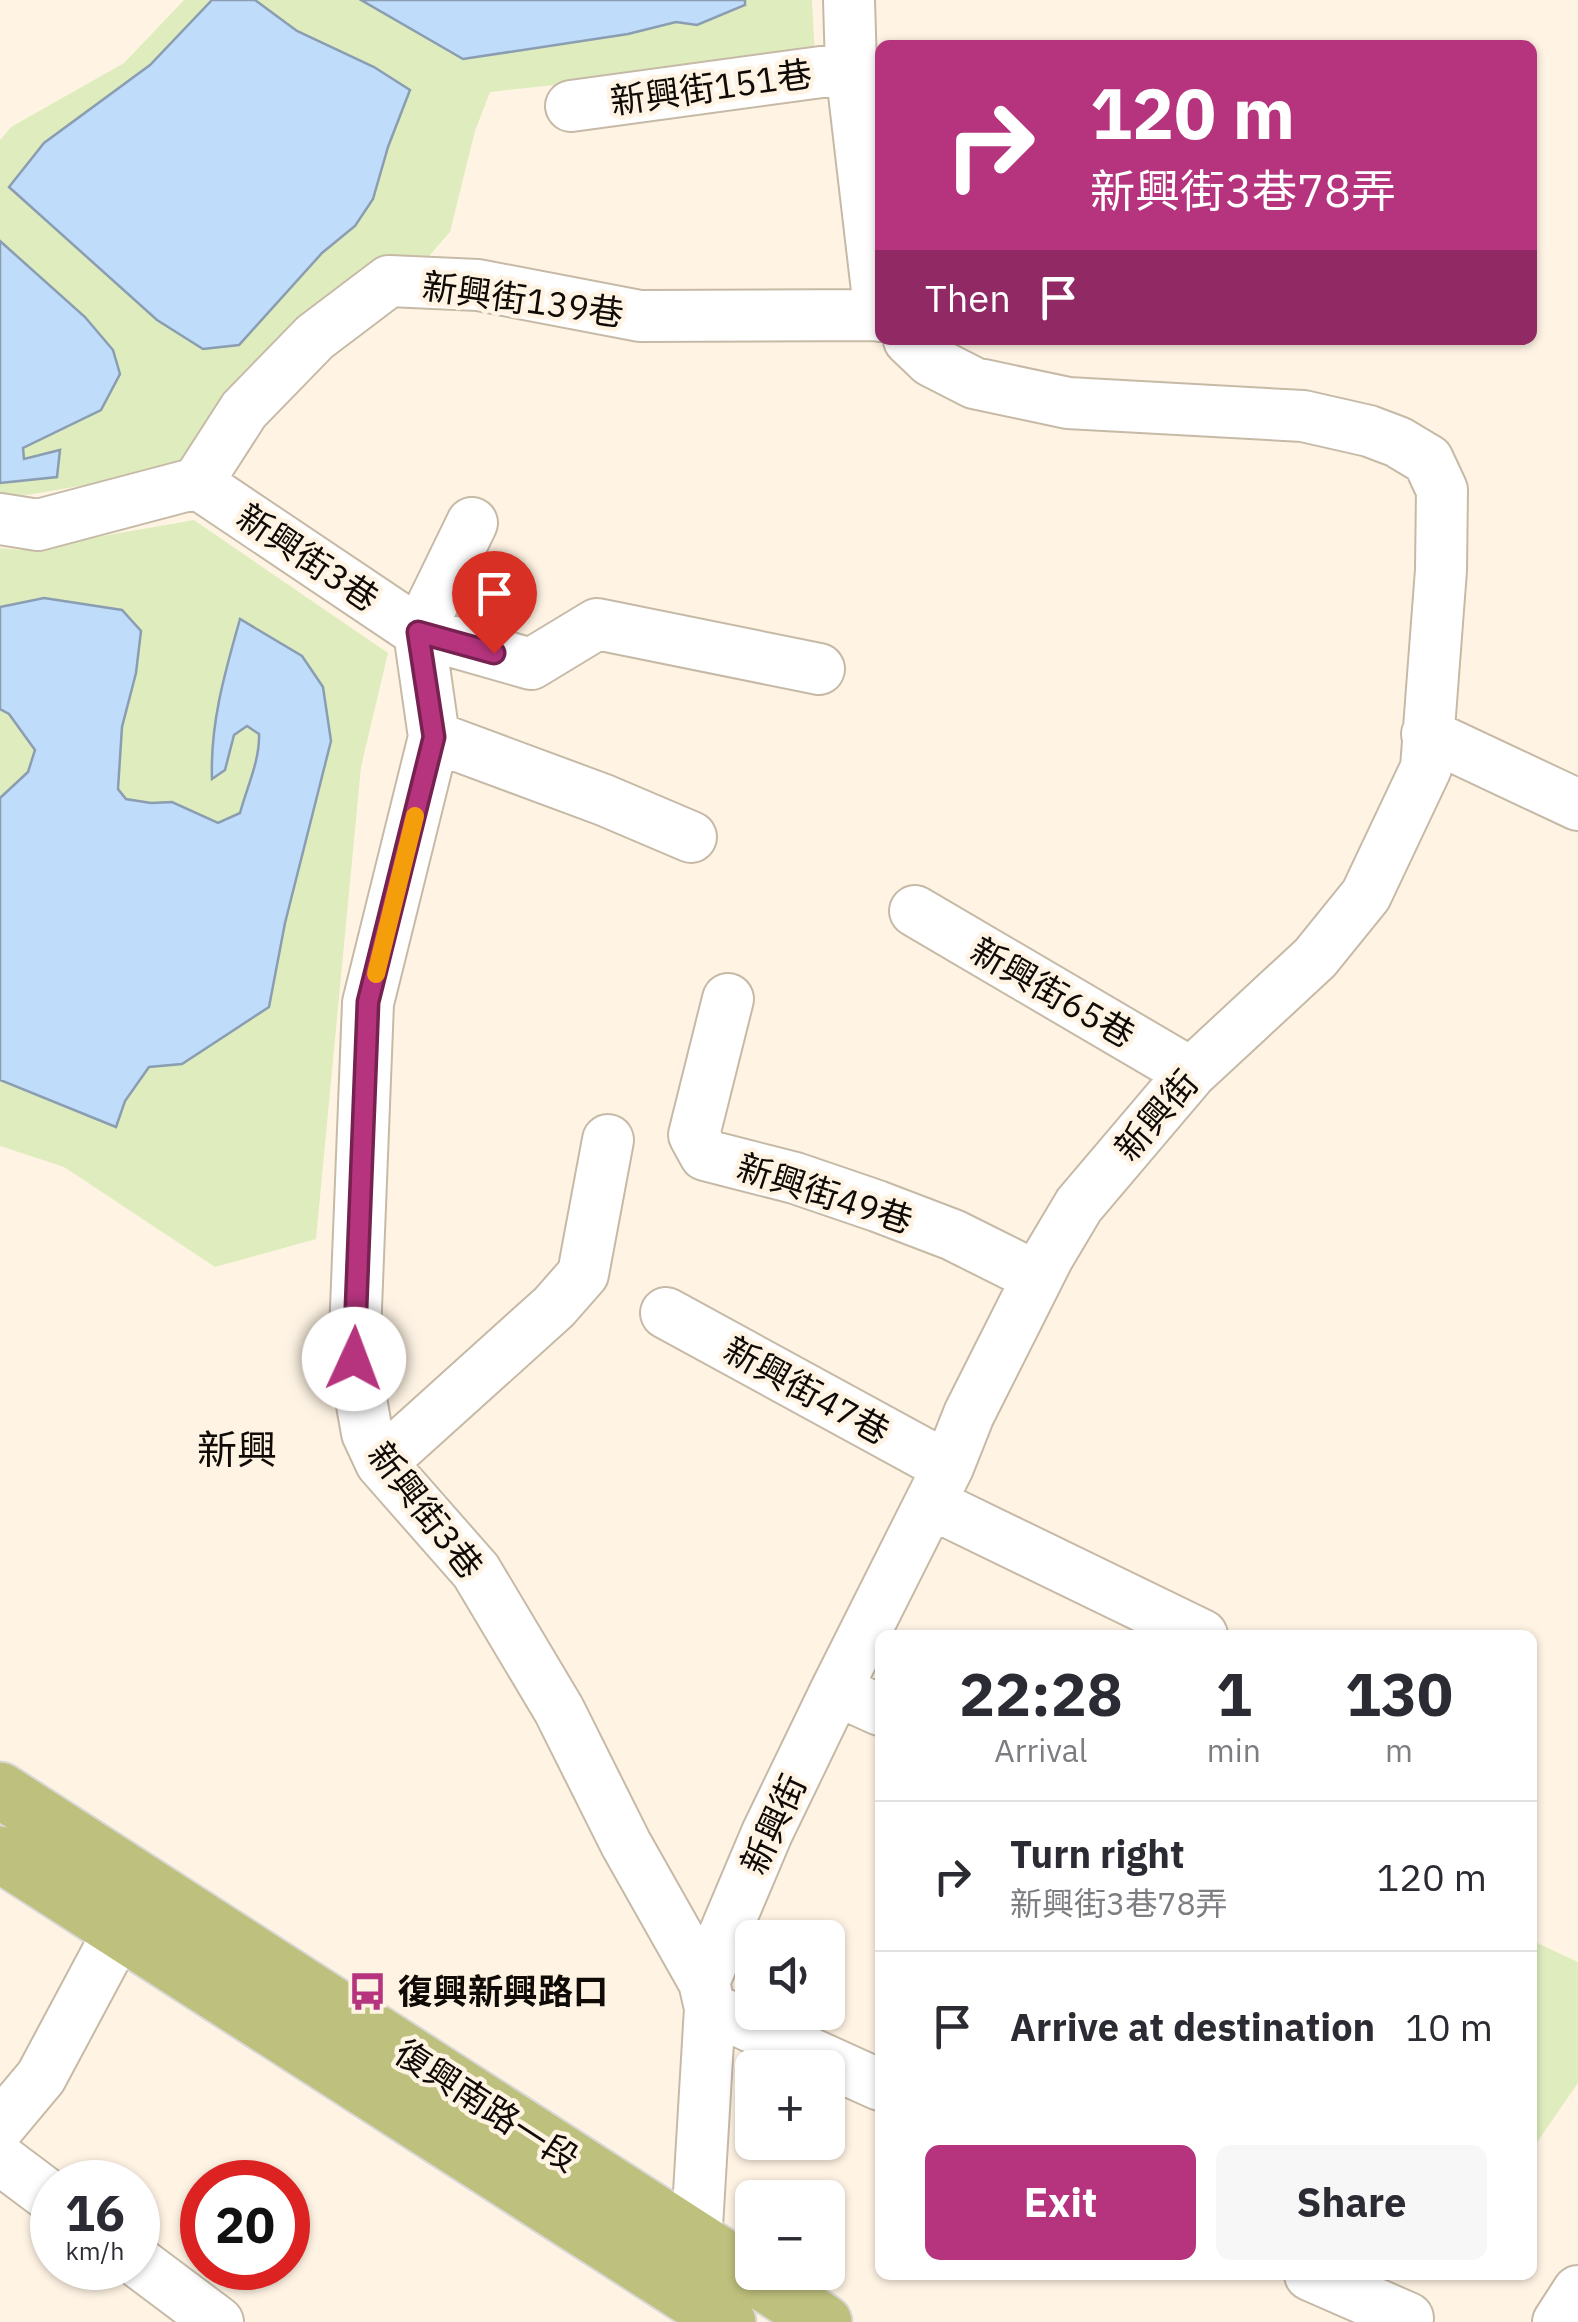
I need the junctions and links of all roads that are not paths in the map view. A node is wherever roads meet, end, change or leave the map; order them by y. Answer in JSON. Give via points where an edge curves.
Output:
{"nodes":[{"id":1,"x":849,"y":0,"type":"edge"},
{"id":2,"x":851,"y":68,"type":"junction"},
{"id":3,"x":571,"y":106,"type":"dead end"},
{"id":4,"x":875,"y":230,"type":"edge"},
{"id":5,"x":875,"y":324,"type":"edge"},
{"id":6,"x":913,"y":345,"type":"edge"},
{"id":7,"x":198,"y":483,"type":"junction"},
{"id":8,"x":0,"y":520,"type":"edge"},
{"id":9,"x":472,"y":523,"type":"dead end"},
{"id":10,"x":418,"y":632,"type":"junction"},
{"id":11,"x":819,"y":669,"type":"dead end"},
{"id":12,"x":1427,"y":734,"type":"junction"},
{"id":13,"x":434,"y":737,"type":"junction"},
{"id":14,"x":1578,"y":804,"type":"edge"},
{"id":15,"x":691,"y":837,"type":"dead end"},
{"id":16,"x":915,"y":911,"type":"dead end"},
{"id":17,"x":728,"y":999,"type":"dead end"},
{"id":18,"x":1191,"y":1073,"type":"junction"},
{"id":19,"x":608,"y":1140,"type":"dead end"},
{"id":20,"x":1037,"y":1277,"type":"junction"},
{"id":21,"x":666,"y":1312,"type":"dead end"},
{"id":22,"x":381,"y":1462,"type":"junction"},
{"id":23,"x":939,"y":1485,"type":"junction"},
{"id":24,"x":884,"y":1630,"type":"edge"},
{"id":25,"x":1193,"y":1630,"type":"edge"},
{"id":26,"x":875,"y":1655,"type":"edge"},
{"id":27,"x":858,"y":1700,"type":"edge"},
{"id":28,"x":0,"y":1790,"type":"edge"},
{"id":29,"x":0,"y":1854,"type":"edge"},
{"id":30,"x":148,"y":1885,"type":"junction"},
{"id":31,"x":119,"y":1931,"type":"junction"},
{"id":32,"x":707,"y":1995,"type":"junction"},
{"id":33,"x":875,"y":2082,"type":"edge"},
{"id":34,"x":0,"y":2126,"type":"edge"},
{"id":35,"x":0,"y":2159,"type":"edge"},
{"id":36,"x":30,"y":2182,"type":"edge"},
{"id":37,"x":696,"y":2240,"type":"junction"},
{"id":38,"x":160,"y":2278,"type":"edge"},
{"id":39,"x":1321,"y":2280,"type":"edge"},
{"id":40,"x":1578,"y":2292,"type":"edge"},
{"id":41,"x":703,"y":2314,"type":"edge"},
{"id":42,"x":1408,"y":2318,"type":"dead end"},
{"id":43,"x":218,"y":2322,"type":"edge"},
{"id":44,"x":824,"y":2322,"type":"edge"},
{"id":45,"x":1558,"y":2322,"type":"edge"}],
"edges":[{"from":1,"to":2,"type":"street"},
{"from":2,"to":3,"type":"street","name":"新興街151巷"},
{"from":2,"to":4,"type":"street"},
{"from":5,"to":7,"type":"street","name":"新興街139巷","via":[[640,316],[478,284],[389,281],[315,337],[244,410]]},
{"from":6,"to":12,"type":"street","name":"新興街","via":[[974,383],[1068,402],[1303,416],[1369,430],[1428,460],[1442,490],[1442,570]]},
{"from":7,"to":8,"type":"street","via":[[38,526]]},
{"from":7,"to":10,"type":"street","name":"新興街3巷"},
{"from":9,"to":10,"type":"street","name":"新興街3巷"},
{"from":10,"to":11,"type":"street","via":[[531,664],[596,624]]},
{"from":10,"to":13,"type":"street","name":"新興街3巷"},
{"from":12,"to":14,"type":"street"},
{"from":12,"to":18,"type":"street","name":"新興街","via":[[1426,768],[1366,895],[1315,958]]},
{"from":13,"to":15,"type":"street"},
{"from":13,"to":22,"type":"street","name":"新興街3巷","via":[[368,1002],[354,1359],[367,1433]]},
{"from":16,"to":18,"type":"street","name":"新興街65巷"},
{"from":17,"to":20,"type":"street","name":"新興街49巷","via":[[694,1134],[705,1154],[878,1206]]},
{"from":18,"to":20,"type":"street","name":"新興街","via":[[1079,1205]]},
{"from":19,"to":22,"type":"street","via":[[583,1274]]},
{"from":20,"to":23,"type":"street","name":"新興街"},
{"from":21,"to":23,"type":"street","name":"新興街47巷"},
{"from":22,"to":32,"type":"street","name":"新興街3巷","via":[[476,1571],[559,1710]]},
{"from":23,"to":24,"type":"street","name":"新興街"},
{"from":23,"to":25,"type":"street","name":"新興街47巷"},
{"from":26,"to":27,"type":"street","name":"新興街"},
{"from":27,"to":32,"type":"street","name":"新興街","via":[[768,1833]]},
{"from":28,"to":30,"type":"main road","name":"復興南路一段"},
{"from":29,"to":31,"type":"main road","name":"復興南路一段"},
{"from":30,"to":31,"type":"street"},
{"from":30,"to":37,"type":"main road","name":"復興南路一段"},
{"from":31,"to":34,"type":"street","via":[[41,2077]]},
{"from":31,"to":41,"type":"main road","name":"復興南路一段"},
{"from":32,"to":33,"type":"street"},
{"from":32,"to":37,"type":"street","name":"新興街"},
{"from":35,"to":36,"type":"street"},
{"from":37,"to":41,"type":"street","name":"新興街"},
{"from":37,"to":44,"type":"main road","name":"復興南路一段"},
{"from":38,"to":43,"type":"street"},
{"from":39,"to":42,"type":"street"},
{"from":40,"to":45,"type":"street"}]}
